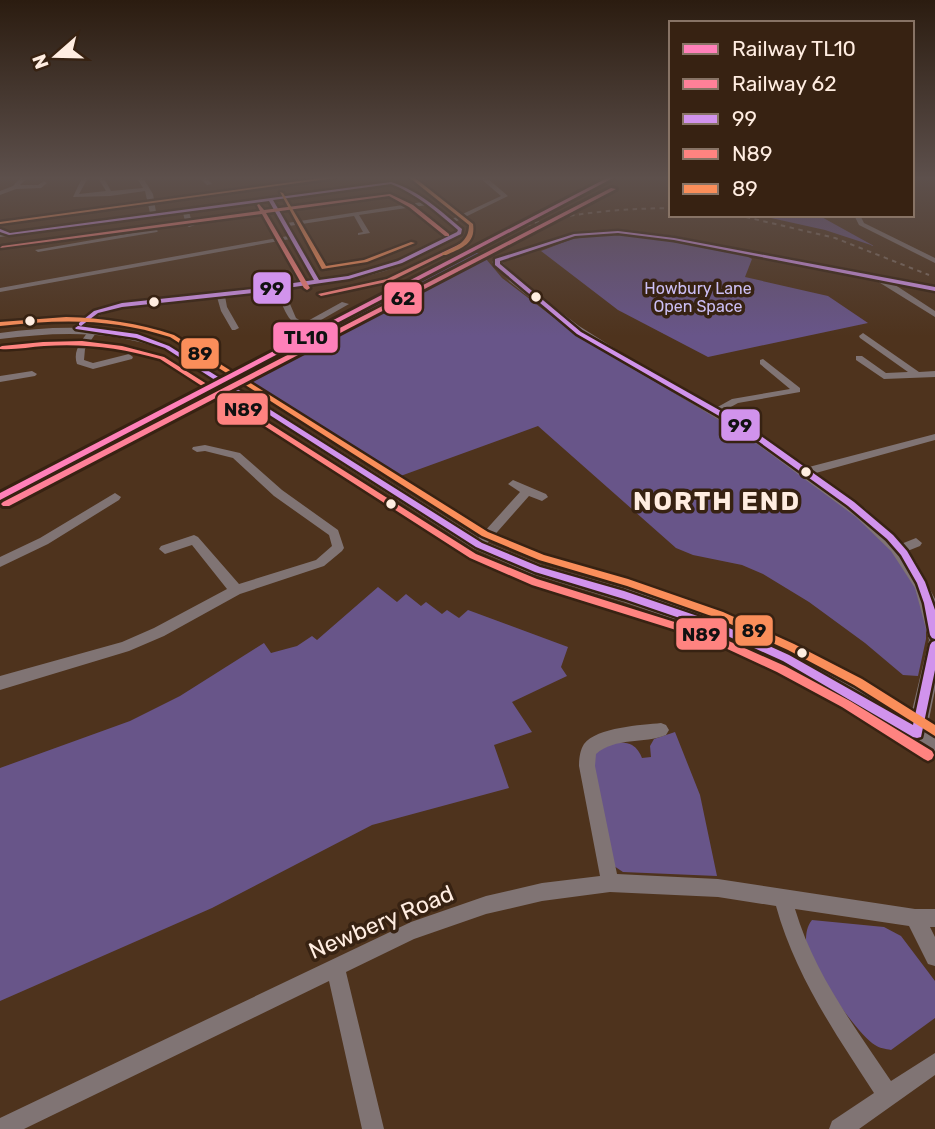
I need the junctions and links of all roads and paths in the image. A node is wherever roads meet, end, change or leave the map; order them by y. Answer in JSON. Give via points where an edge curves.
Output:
{"nodes":[{"id":1,"x":36,"y":231,"type":"edge"},
{"id":2,"x":114,"y":231,"type":"edge"},
{"id":3,"x":155,"y":231,"type":"dead end"},
{"id":4,"x":288,"y":231,"type":"edge"},
{"id":5,"x":460,"y":231,"type":"edge"},
{"id":6,"x":875,"y":231,"type":"edge"},
{"id":7,"x":0,"y":233,"type":"edge"},
{"id":8,"x":114,"y":236,"type":"junction"},
{"id":9,"x":291,"y":237,"type":"junction"},
{"id":10,"x":410,"y":246,"type":"dead end"},
{"id":11,"x":38,"y":250,"type":"dead end"},
{"id":12,"x":417,"y":254,"type":"junction"},
{"id":13,"x":935,"y":261,"type":"edge"},
{"id":14,"x":880,"y":279,"type":"junction"},
{"id":15,"x":318,"y":282,"type":"junction"},
{"id":16,"x":279,"y":288,"type":"junction"},
{"id":17,"x":935,"y":289,"type":"edge"},
{"id":18,"x":0,"y":290,"type":"edge"},
{"id":19,"x":221,"y":293,"type":"junction"},
{"id":20,"x":0,"y":295,"type":"edge"},
{"id":21,"x":345,"y":303,"type":"dead end"},
{"id":22,"x":935,"y":316,"type":"edge"},
{"id":23,"x":78,"y":328,"type":"junction"},
{"id":24,"x":235,"y":328,"type":"dead end"},
{"id":25,"x":94,"y":330,"type":"junction"},
{"id":26,"x":0,"y":336,"type":"edge"},
{"id":27,"x":863,"y":336,"type":"dead end"},
{"id":28,"x":129,"y":357,"type":"dead end"},
{"id":29,"x":859,"y":358,"type":"dead end"},
{"id":30,"x":763,"y":362,"type":"dead end"},
{"id":31,"x":915,"y":373,"type":"junction"},
{"id":32,"x":32,"y":374,"type":"dead end"},
{"id":33,"x":935,"y":374,"type":"edge"},
{"id":34,"x":0,"y":379,"type":"edge"},
{"id":35,"x":717,"y":411,"type":"junction"},
{"id":36,"x":935,"y":436,"type":"edge"},
{"id":37,"x":197,"y":449,"type":"dead end"},
{"id":38,"x":805,"y":472,"type":"junction"},
{"id":39,"x":513,"y":484,"type":"dead end"},
{"id":40,"x":527,"y":491,"type":"junction"},
{"id":41,"x":115,"y":497,"type":"dead end"},
{"id":42,"x":542,"y":498,"type":"dead end"},
{"id":43,"x":916,"y":543,"type":"dead end"},
{"id":44,"x":479,"y":545,"type":"junction"},
{"id":45,"x":165,"y":549,"type":"dead end"},
{"id":46,"x":900,"y":549,"type":"junction"},
{"id":47,"x":0,"y":562,"type":"edge"},
{"id":48,"x":236,"y":590,"type":"junction"},
{"id":49,"x":935,"y":635,"type":"edge"},
{"id":50,"x":935,"y":645,"type":"edge"},
{"id":51,"x":0,"y":683,"type":"edge"},
{"id":52,"x":661,"y":730,"type":"dead end"},
{"id":53,"x":917,"y":733,"type":"junction"},
{"id":54,"x":935,"y":745,"type":"edge"},
{"id":55,"x":610,"y":883,"type":"junction"},
{"id":56,"x":783,"y":899,"type":"junction"},
{"id":57,"x":915,"y":918,"type":"junction"},
{"id":58,"x":935,"y":918,"type":"edge"},
{"id":59,"x":935,"y":957,"type":"edge"},
{"id":60,"x":335,"y":967,"type":"junction"},
{"id":61,"x":935,"y":1063,"type":"edge"},
{"id":62,"x":888,"y":1095,"type":"junction"},
{"id":63,"x":0,"y":1129,"type":"edge"},
{"id":64,"x":373,"y":1129,"type":"edge"},
{"id":65,"x":840,"y":1129,"type":"edge"}],
"edges":[{"from":1,"to":7,"type":"street"},
{"from":2,"to":8,"type":"street"},
{"from":3,"to":8,"type":"street"},
{"from":4,"to":9,"type":"street"},
{"from":5,"to":12,"type":"street"},
{"from":6,"to":13,"type":"street"},
{"from":8,"to":11,"type":"street"},
{"from":9,"to":15,"type":"street"},
{"from":9,"to":18,"type":"street"},
{"from":10,"to":12,"type":"street"},
{"from":12,"to":15,"type":"street","via":[[368,273]]},
{"from":14,"to":17,"type":"street"},
{"from":14,"to":22,"type":"street"},
{"from":14,"to":35,"type":"street","via":[[674,239],[609,232],[563,238],[497,260],[513,279],[579,333]]},
{"from":15,"to":16,"type":"street"},
{"from":16,"to":19,"type":"street"},
{"from":16,"to":21,"type":"street","via":[[293,319],[304,326]]},
{"from":18,"to":20,"type":"street"},
{"from":19,"to":23,"type":"street","via":[[108,308],[88,316]]},
{"from":19,"to":24,"type":"street","via":[[219,302]]},
{"from":23,"to":25,"type":"street"},
{"from":23,"to":26,"type":"street"},
{"from":25,"to":28,"type":"street","via":[[82,346],[80,362],[93,366]]},
{"from":25,"to":44,"type":"street","via":[[137,336],[167,347]]},
{"from":27,"to":31,"type":"street"},
{"from":29,"to":31,"type":"street","via":[[884,376]]},
{"from":30,"to":35,"type":"street","via":[[797,390],[736,401]]},
{"from":31,"to":33,"type":"street"},
{"from":32,"to":34,"type":"street"},
{"from":35,"to":38,"type":"street"},
{"from":36,"to":38,"type":"street"},
{"from":37,"to":48,"type":"street","via":[[236,455],[286,500],[334,533],[338,548],[320,563]]},
{"from":38,"to":46,"type":"street","via":[[851,504]]},
{"from":39,"to":40,"type":"street"},
{"from":40,"to":42,"type":"street"},
{"from":40,"to":44,"type":"street"},
{"from":41,"to":47,"type":"street"},
{"from":43,"to":46,"type":"street"},
{"from":44,"to":53,"type":"street","via":[[538,570],[715,626],[786,658]]},
{"from":45,"to":48,"type":"street","via":[[194,540]]},
{"from":46,"to":49,"type":"street","via":[[921,583]]},
{"from":48,"to":51,"type":"street","via":[[124,647]]},
{"from":50,"to":53,"type":"street"},
{"from":52,"to":55,"type":"street","via":[[596,743],[587,755]]},
{"from":53,"to":54,"type":"street"},
{"from":55,"to":56,"type":"street","name":"Newbery Road","via":[[718,888]]},
{"from":55,"to":60,"type":"street","name":"Newbery Road","via":[[542,891],[486,905],[411,931]]},
{"from":56,"to":57,"type":"street","name":"Newbery Road"},
{"from":56,"to":62,"type":"street","via":[[791,933],[810,973]]},
{"from":57,"to":58,"type":"street","name":"Newbery Road"},
{"from":57,"to":59,"type":"street"},
{"from":60,"to":63,"type":"street","name":"Newbery Road"},
{"from":60,"to":64,"type":"street"},
{"from":61,"to":62,"type":"street"},
{"from":62,"to":65,"type":"street"}]}
